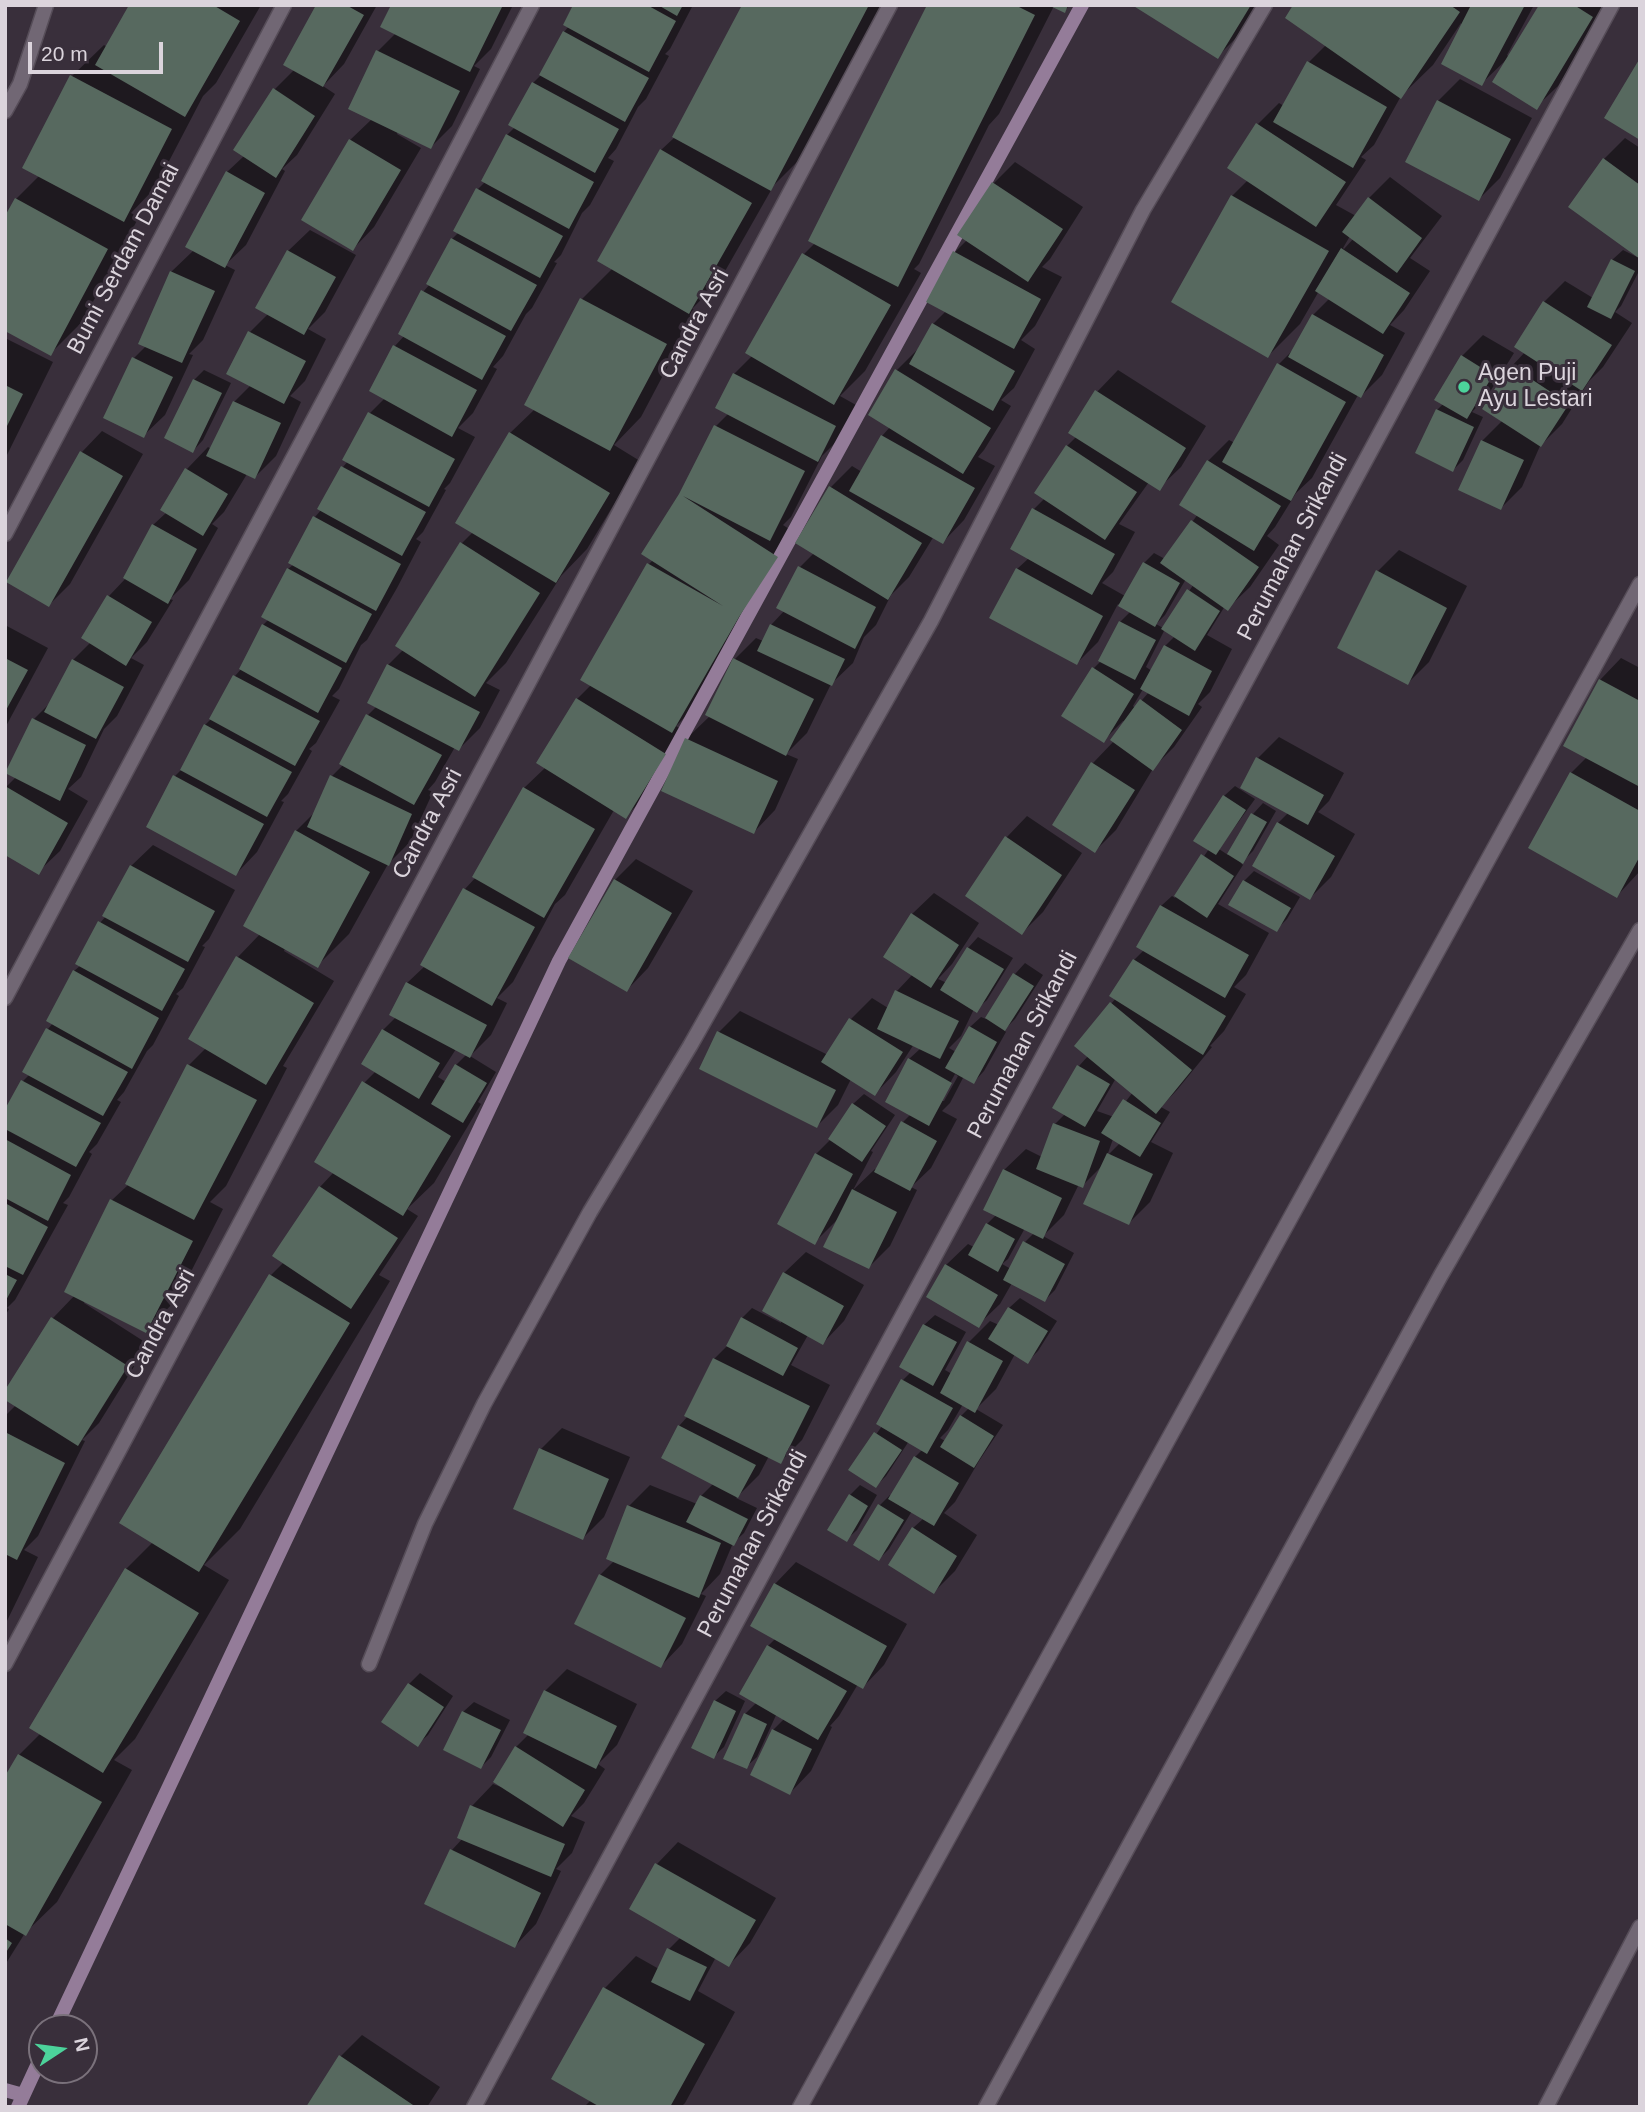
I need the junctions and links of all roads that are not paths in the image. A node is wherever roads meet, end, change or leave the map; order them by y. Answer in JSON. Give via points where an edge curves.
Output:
{"nodes":[{"id":1,"x":46,"y":5,"type":"edge"},
{"id":2,"x":284,"y":5,"type":"edge"},
{"id":3,"x":532,"y":5,"type":"edge"},
{"id":4,"x":890,"y":5,"type":"edge"},
{"id":5,"x":1265,"y":5,"type":"edge"},
{"id":6,"x":1612,"y":5,"type":"edge"},
{"id":7,"x":5,"y":111,"type":"edge"},
{"id":8,"x":5,"y":534,"type":"edge"},
{"id":9,"x":1640,"y":584,"type":"edge"},
{"id":10,"x":1640,"y":930,"type":"edge"},
{"id":11,"x":5,"y":998,"type":"edge"},
{"id":12,"x":5,"y":1664,"type":"edge"},
{"id":13,"x":369,"y":1664,"type":"dead end"},
{"id":14,"x":1640,"y":1927,"type":"edge"},
{"id":15,"x":474,"y":2107,"type":"edge"},
{"id":16,"x":800,"y":2107,"type":"edge"},
{"id":17,"x":986,"y":2107,"type":"edge"},
{"id":18,"x":1545,"y":2107,"type":"edge"}],
"edges":[{"from":1,"to":7,"type":"street","via":[[20,84]]},
{"from":2,"to":8,"type":"street","name":"Bumi Serdam Damai"},
{"from":3,"to":11,"type":"street"},
{"from":4,"to":12,"type":"street","name":"Candra Asri"},
{"from":5,"to":13,"type":"street","via":[[1143,210],[930,621],[484,1404],[425,1524]]},
{"from":6,"to":15,"type":"street","name":"Perumahan Srikandi"},
{"from":9,"to":16,"type":"street"},
{"from":10,"to":17,"type":"street","via":[[1441,1275]]},
{"from":14,"to":18,"type":"street"}]}
